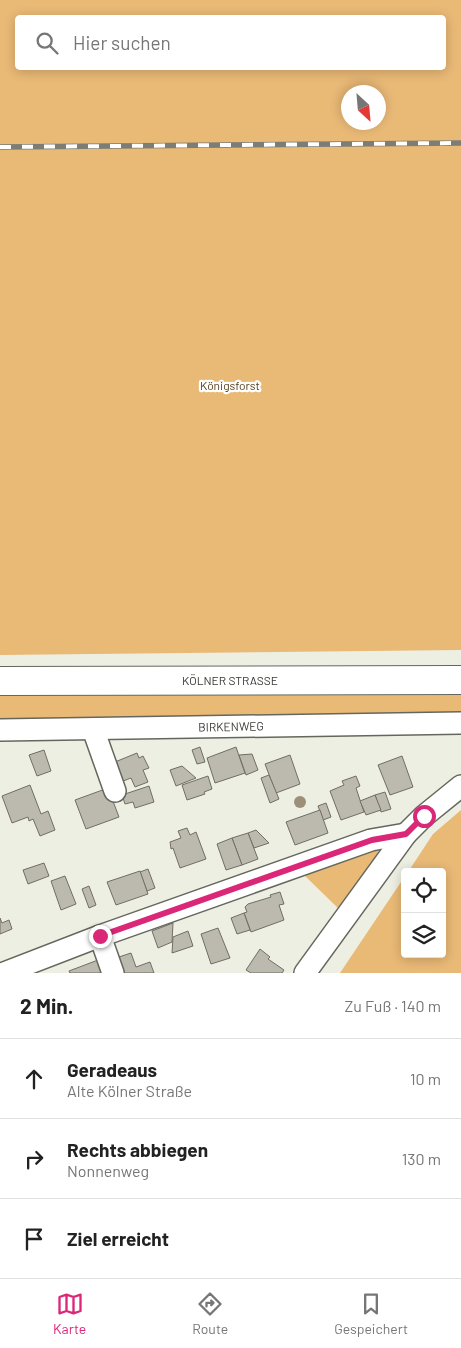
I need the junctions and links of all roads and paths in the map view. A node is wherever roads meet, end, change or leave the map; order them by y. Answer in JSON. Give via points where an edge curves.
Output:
{"nodes":[{"id":1,"x":461,"y":680,"type":"edge"},
{"id":2,"x":0,"y":681,"type":"edge"},
{"id":3,"x":461,"y":724,"type":"edge"},
{"id":4,"x":93,"y":729,"type":"junction"},
{"id":5,"x":0,"y":732,"type":"edge"},
{"id":6,"x":461,"y":786,"type":"edge"},
{"id":7,"x":115,"y":791,"type":"dead end"},
{"id":8,"x":406,"y":834,"type":"junction"},
{"id":9,"x":100,"y":936,"type":"junction"},
{"id":10,"x":4,"y":973,"type":"edge"},
{"id":11,"x":113,"y":973,"type":"edge"},
{"id":12,"x":305,"y":973,"type":"edge"}],
"edges":[{"from":1,"to":2,"type":"main road","name":"KÖLNER STRASSE"},
{"from":3,"to":4,"type":"street","name":"BIRKENWEG"},
{"from":4,"to":5,"type":"street","name":"BIRKENWEG"},
{"from":4,"to":7,"type":"street"},
{"from":6,"to":8,"type":"street"},
{"from":8,"to":9,"type":"street","via":[[372,840]]},
{"from":8,"to":12,"type":"street"},
{"from":9,"to":10,"type":"street"},
{"from":9,"to":11,"type":"street"}]}
